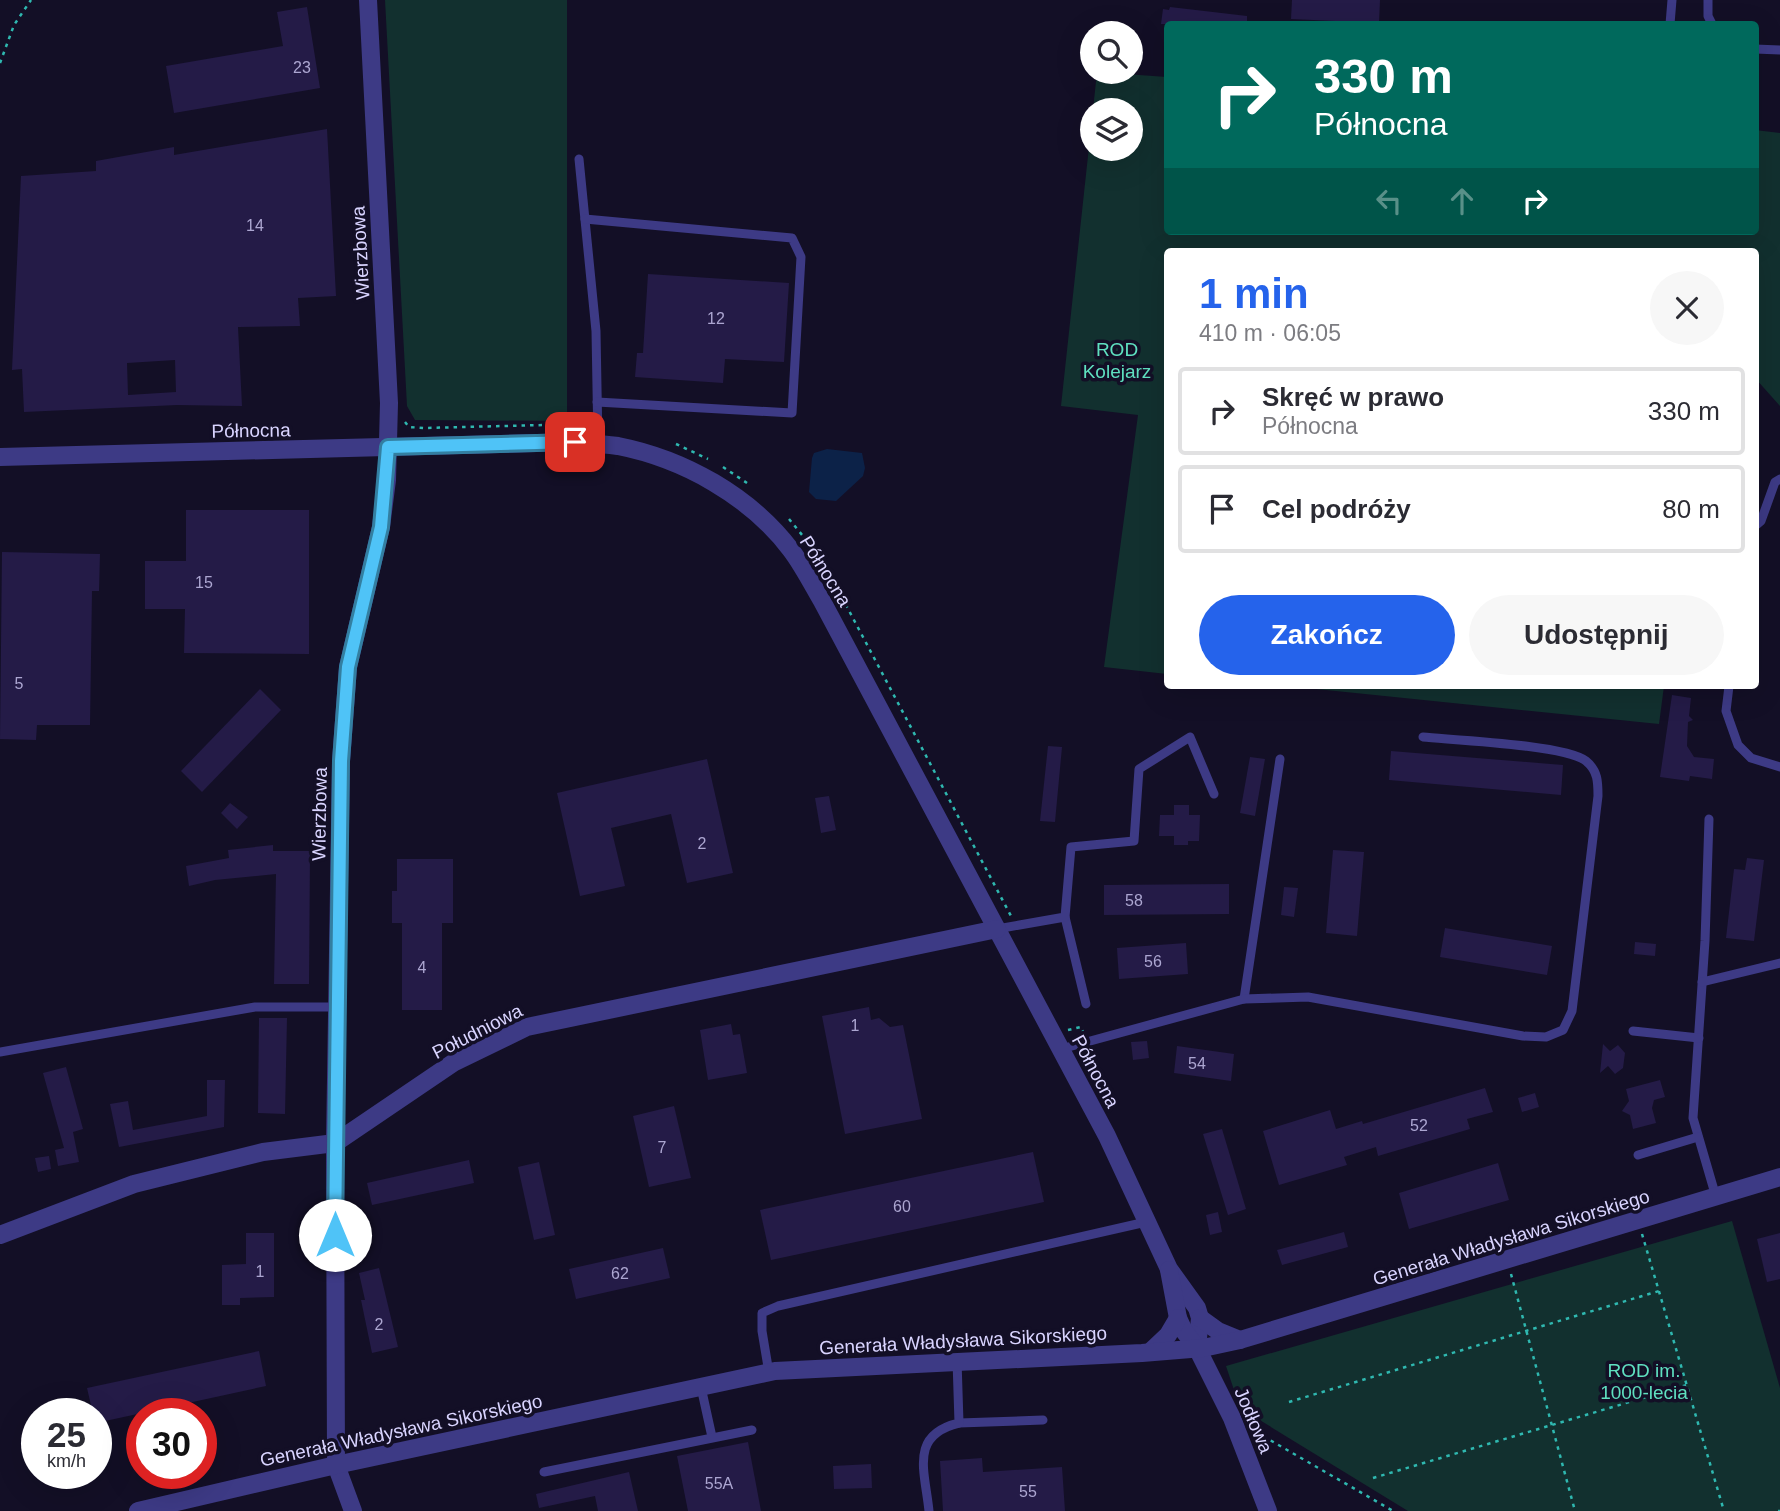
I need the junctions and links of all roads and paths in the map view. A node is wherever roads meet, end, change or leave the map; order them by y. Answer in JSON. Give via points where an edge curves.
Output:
{"nodes":[{"id":1,"x":31,"y":0,"type":"edge"},
{"id":2,"x":368,"y":0,"type":"edge"},
{"id":3,"x":1672,"y":0,"type":"edge"},
{"id":4,"x":1708,"y":0,"type":"edge"},
{"id":5,"x":1670,"y":21,"type":"edge"},
{"id":6,"x":1710,"y":21,"type":"edge"},
{"id":7,"x":1759,"y":49,"type":"edge"},
{"id":8,"x":1780,"y":50,"type":"edge"},
{"id":9,"x":0,"y":63,"type":"edge"},
{"id":10,"x":579,"y":159,"type":"dead end"},
{"id":11,"x":585,"y":219,"type":"junction"},
{"id":12,"x":597,"y":402,"type":"junction"},
{"id":13,"x":401,"y":415,"type":"dead end"},
{"id":14,"x":598,"y":426,"type":"junction"},
{"id":15,"x":667,"y":441,"type":"dead end"},
{"id":16,"x":598,"y":444,"type":"junction"},
{"id":17,"x":388,"y":447,"type":"junction"},
{"id":18,"x":0,"y":457,"type":"edge"},
{"id":19,"x":1780,"y":479,"type":"edge"},
{"id":20,"x":755,"y":490,"type":"dead end"},
{"id":21,"x":782,"y":513,"type":"dead end"},
{"id":22,"x":1759,"y":523,"type":"edge"},
{"id":23,"x":1729,"y":689,"type":"edge"},
{"id":24,"x":1423,"y":737,"type":"dead end"},
{"id":25,"x":1280,"y":759,"type":"dead end"},
{"id":26,"x":1780,"y":767,"type":"edge"},
{"id":27,"x":1214,"y":794,"type":"dead end"},
{"id":28,"x":1709,"y":819,"type":"dead end"},
{"id":29,"x":1065,"y":917,"type":"junction"},
{"id":30,"x":1016,"y":928,"type":"junction"},
{"id":31,"x":997,"y":929,"type":"junction"},
{"id":32,"x":1780,"y":963,"type":"edge"},
{"id":33,"x":1702,"y":982,"type":"junction"},
{"id":34,"x":1244,"y":999,"type":"junction"},
{"id":35,"x":1086,"y":1004,"type":"dead end"},
{"id":36,"x":337,"y":1007,"type":"junction"},
{"id":37,"x":1066,"y":1029,"type":"dead end"},
{"id":38,"x":1633,"y":1031,"type":"dead end"},
{"id":39,"x":1699,"y":1038,"type":"junction"},
{"id":40,"x":1086,"y":1041,"type":"junction"},
{"id":41,"x":1060,"y":1049,"type":"junction"},
{"id":42,"x":0,"y":1052,"type":"edge"},
{"id":43,"x":1698,"y":1137,"type":"junction"},
{"id":44,"x":335,"y":1143,"type":"junction"},
{"id":45,"x":1638,"y":1155,"type":"dead end"},
{"id":46,"x":1780,"y":1177,"type":"edge"},
{"id":47,"x":1716,"y":1197,"type":"junction"},
{"id":48,"x":1638,"y":1221,"type":"junction"},
{"id":49,"x":1146,"y":1222,"type":"junction"},
{"id":50,"x":0,"y":1235,"type":"edge"},
{"id":51,"x":1507,"y":1261,"type":"junction"},
{"id":52,"x":1169,"y":1269,"type":"junction"},
{"id":53,"x":1659,"y":1291,"type":"junction"},
{"id":54,"x":1178,"y":1318,"type":"junction"},
{"id":55,"x":1200,"y":1318,"type":"junction"},
{"id":56,"x":1527,"y":1332,"type":"junction"},
{"id":57,"x":1240,"y":1340,"type":"junction"},
{"id":58,"x":1197,"y":1348,"type":"junction"},
{"id":59,"x":1150,"y":1352,"type":"junction"},
{"id":60,"x":957,"y":1360,"type":"junction"},
{"id":61,"x":769,"y":1373,"type":"junction"},
{"id":62,"x":1687,"y":1385,"type":"junction"},
{"id":63,"x":701,"y":1387,"type":"junction"},
{"id":64,"x":1289,"y":1402,"type":"dead end"},
{"id":65,"x":1043,"y":1420,"type":"dead end"},
{"id":66,"x":959,"y":1423,"type":"junction"},
{"id":67,"x":1552,"y":1424,"type":"junction"},
{"id":68,"x":752,"y":1430,"type":"dead end"},
{"id":69,"x":1255,"y":1432,"type":"dead end"},
{"id":70,"x":712,"y":1437,"type":"junction"},
{"id":71,"x":336,"y":1465,"type":"junction"},
{"id":72,"x":544,"y":1472,"type":"dead end"},
{"id":73,"x":1373,"y":1478,"type":"dead end"},
{"id":74,"x":189,"y":1505,"type":"edge"},
{"id":75,"x":138,"y":1511,"type":"edge"},
{"id":76,"x":353,"y":1511,"type":"edge"},
{"id":77,"x":929,"y":1511,"type":"edge"},
{"id":78,"x":1268,"y":1511,"type":"edge"},
{"id":79,"x":1393,"y":1511,"type":"edge"},
{"id":80,"x":1575,"y":1511,"type":"edge"},
{"id":81,"x":1724,"y":1511,"type":"edge"}],
"edges":[{"from":1,"to":9,"type":"path","via":[[14,25]]},
{"from":2,"to":17,"type":"street","name":"Wierzbowa"},
{"from":3,"to":5,"type":"lane"},
{"from":4,"to":6,"type":"lane"},
{"from":7,"to":8,"type":"lane"},
{"from":10,"to":11,"type":"lane"},
{"from":11,"to":12,"type":"lane","via":[[596,331]]},
{"from":11,"to":12,"type":"lane","via":[[792,238],[801,257],[792,413]]},
{"from":12,"to":14,"type":"lane"},
{"from":13,"to":14,"type":"path","via":[[410,427]]},
{"from":14,"to":16,"type":"lane"},
{"from":15,"to":20,"type":"path","via":[[737,474]]},
{"from":16,"to":17,"type":"street","name":"Północna"},
{"from":16,"to":31,"type":"street","name":"Północna","via":[[663,458],[698,473],[735,497],[791,550]]},
{"from":17,"to":18,"type":"street","name":"Północna"},
{"from":17,"to":36,"type":"street","name":"Wierzbowa","via":[[381,527],[344,701]]},
{"from":19,"to":22,"type":"lane"},
{"from":21,"to":30,"type":"path","via":[[822,562]]},
{"from":23,"to":26,"type":"lane","via":[[1726,711],[1738,746],[1751,758]]},
{"from":24,"to":34,"type":"lane","via":[[1557,750],[1585,760],[1597,775],[1572,1011],[1563,1030],[1546,1037],[1523,1036],[1308,997]]},
{"from":25,"to":34,"type":"lane"},
{"from":27,"to":29,"type":"lane","via":[[1190,737],[1139,769],[1135,841],[1071,848]]},
{"from":28,"to":33,"type":"lane"},
{"from":29,"to":30,"type":"lane"},
{"from":29,"to":35,"type":"lane"},
{"from":30,"to":31,"type":"lane"},
{"from":31,"to":41,"type":"street","name":"Północna"},
{"from":31,"to":44,"type":"street","name":"Południowa","via":[[527,1027],[453,1063]]},
{"from":32,"to":33,"type":"lane"},
{"from":33,"to":39,"type":"lane"},
{"from":34,"to":40,"type":"lane"},
{"from":36,"to":42,"type":"lane","via":[[255,1007]]},
{"from":36,"to":44,"type":"street","name":"Wierzbowa"},
{"from":37,"to":40,"type":"path","via":[[1081,1027]]},
{"from":38,"to":39,"type":"lane"},
{"from":39,"to":43,"type":"lane","via":[[1693,1118]]},
{"from":40,"to":41,"type":"lane"},
{"from":41,"to":49,"type":"street","name":"Północna"},
{"from":43,"to":45,"type":"lane"},
{"from":43,"to":47,"type":"lane"},
{"from":44,"to":50,"type":"street","name":"Południowa","via":[[263,1152],[134,1184]]},
{"from":44,"to":71,"type":"street","name":"Wierzbowa"},
{"from":46,"to":47,"type":"street","name":"Generała Władysława Sikorskiego"},
{"from":47,"to":48,"type":"street","name":"Generała Władysława Sikorskiego"},
{"from":48,"to":51,"type":"street","name":"Generała Władysława Sikorskiego"},
{"from":48,"to":53,"type":"path"},
{"from":49,"to":52,"type":"street","name":"Północna"},
{"from":49,"to":61,"type":"lane","via":[[778,1306],[762,1313]]},
{"from":51,"to":56,"type":"path"},
{"from":51,"to":57,"type":"street","name":"Generała Władysława Sikorskiego"},
{"from":52,"to":54,"type":"street","name":"Północna"},
{"from":52,"to":55,"type":"street","name":"Północna","via":[[1191,1297]]},
{"from":53,"to":56,"type":"path"},
{"from":53,"to":62,"type":"path"},
{"from":54,"to":58,"type":"street","name":"Północna"},
{"from":54,"to":59,"type":"street"},
{"from":55,"to":57,"type":"street"},
{"from":55,"to":58,"type":"street"},
{"from":56,"to":64,"type":"path"},
{"from":56,"to":67,"type":"path"},
{"from":57,"to":58,"type":"street","name":"Generała Władysława Sikorskiego"},
{"from":58,"to":59,"type":"street","name":"Generała Władysława Sikorskiego"},
{"from":58,"to":78,"type":"street","name":"Jodłowa","via":[[1232,1418]]},
{"from":59,"to":60,"type":"street","name":"Generała Władysława Sikorskiego"},
{"from":60,"to":61,"type":"street","name":"Generała Władysława Sikorskiego"},
{"from":60,"to":66,"type":"lane"},
{"from":61,"to":63,"type":"street","name":"Generała Władysława Sikorskiego"},
{"from":62,"to":67,"type":"path"},
{"from":62,"to":81,"type":"path"},
{"from":63,"to":70,"type":"lane"},
{"from":63,"to":71,"type":"street","name":"Generała Władysława Sikorskiego"},
{"from":65,"to":66,"type":"lane"},
{"from":66,"to":77,"type":"lane","via":[[929,1437],[923,1450]]},
{"from":67,"to":73,"type":"path"},
{"from":67,"to":80,"type":"path"},
{"from":68,"to":70,"type":"lane"},
{"from":69,"to":79,"type":"path"},
{"from":70,"to":72,"type":"lane"},
{"from":71,"to":74,"type":"street","name":"Generała Władysława Sikorskiego"},
{"from":71,"to":76,"type":"street"},
{"from":74,"to":75,"type":"street","name":"Generała Władysława Sikorskiego"}]}
